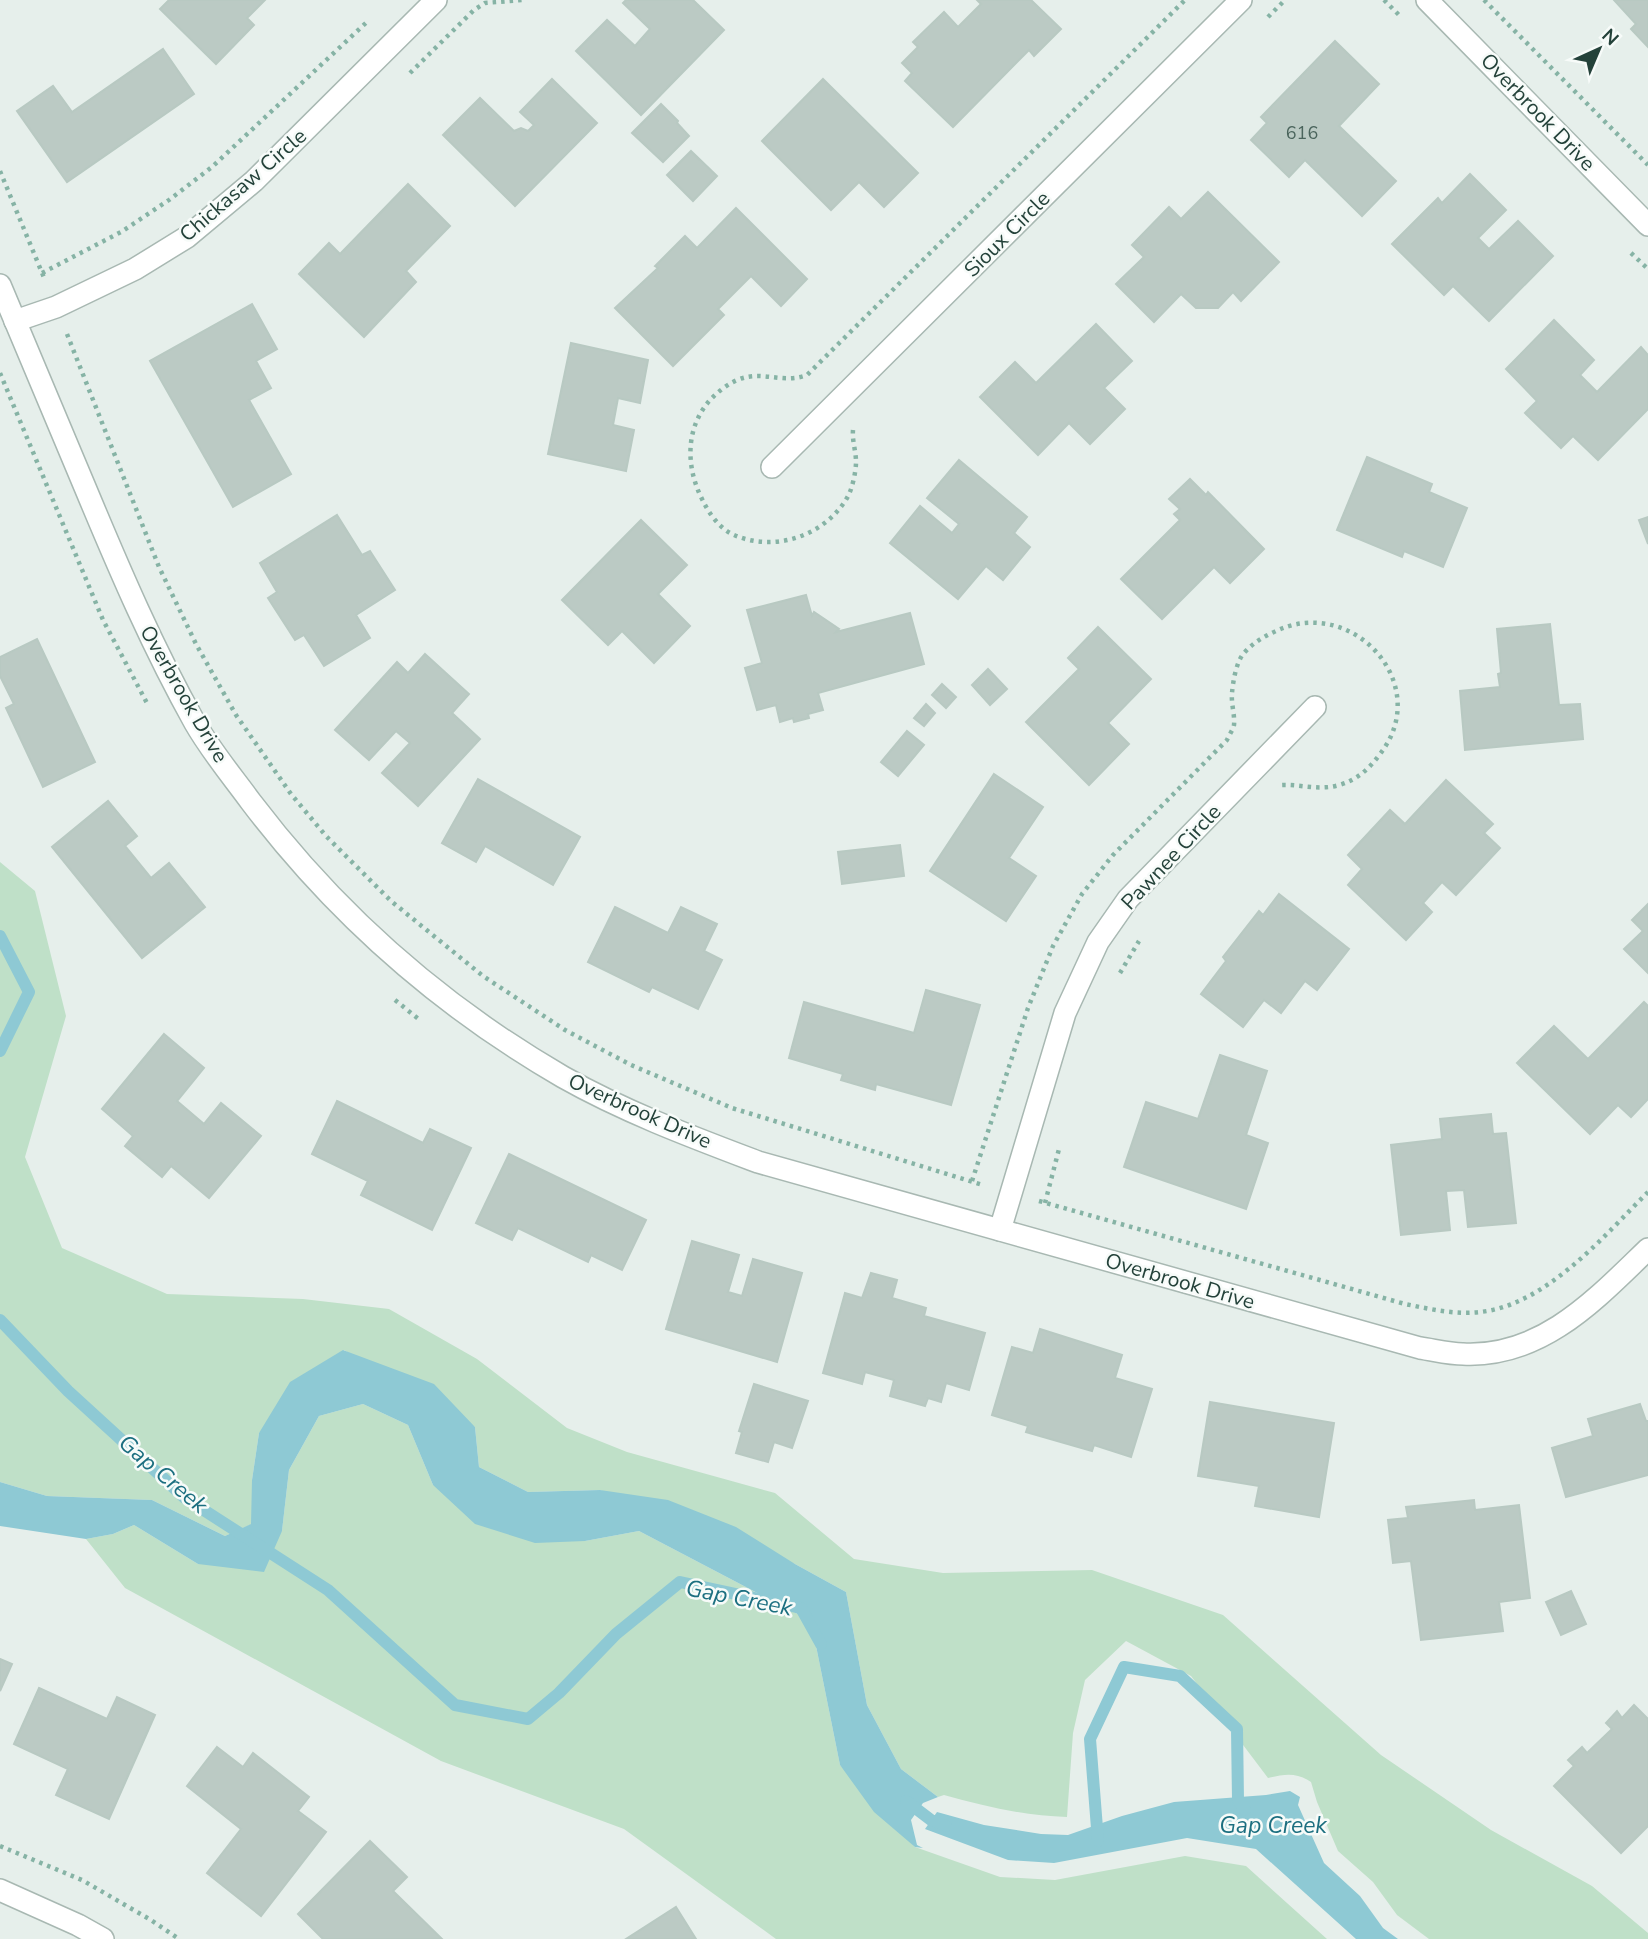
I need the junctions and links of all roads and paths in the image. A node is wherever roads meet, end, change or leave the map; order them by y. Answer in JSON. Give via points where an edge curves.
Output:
{"nodes":[{"id":1,"x":436,"y":0,"type":"edge"},
{"id":2,"x":1241,"y":0,"type":"edge"},
{"id":3,"x":1427,"y":0,"type":"edge"},
{"id":4,"x":1484,"y":0,"type":"edge"},
{"id":5,"x":370,"y":19,"type":"dead end"},
{"id":6,"x":1648,"y":165,"type":"edge"},
{"id":7,"x":0,"y":171,"type":"edge"},
{"id":8,"x":1648,"y":225,"type":"edge"},
{"id":9,"x":42,"y":273,"type":"junction"},
{"id":10,"x":0,"y":285,"type":"edge"},
{"id":11,"x":56,"y":307,"type":"junction"},
{"id":12,"x":15,"y":321,"type":"junction"},
{"id":13,"x":0,"y":373,"type":"edge"},
{"id":14,"x":772,"y":467,"type":"dead end"},
{"id":15,"x":1315,"y":707,"type":"dead end"},
{"id":16,"x":152,"y":711,"type":"dead end"},
{"id":17,"x":388,"y":994,"type":"dead end"},
{"id":18,"x":428,"y":1026,"type":"dead end"},
{"id":19,"x":1648,"y":1192,"type":"edge"},
{"id":20,"x":1011,"y":1193,"type":"junction"},
{"id":21,"x":1000,"y":1230,"type":"junction"},
{"id":22,"x":1648,"y":1249,"type":"edge"},
{"id":23,"x":0,"y":1846,"type":"edge"},
{"id":24,"x":0,"y":1889,"type":"edge"},
{"id":25,"x":103,"y":1939,"type":"edge"},
{"id":26,"x":179,"y":1939,"type":"edge"}],
"edges":[{"from":1,"to":11,"type":"street","name":"Chickasaw Circle","via":[[254,181],[187,237],[135,269]]},
{"from":2,"to":14,"type":"street","name":"Sioux Circle"},
{"from":3,"to":8,"type":"street","name":"Overbrook Drive"},
{"from":4,"to":6,"type":"path"},
{"from":5,"to":9,"type":"path","via":[[212,167],[121,232]]},
{"from":7,"to":9,"type":"path"},
{"from":9,"to":11,"type":"path"},
{"from":10,"to":12,"type":"street","name":"Overbrook Drive"},
{"from":11,"to":12,"type":"street","name":"Chickasaw Circle"},
{"from":11,"to":20,"type":"path","via":[[159,567],[236,715],[290,794],[391,901],[483,976],[565,1030],[631,1065],[732,1108]]},
{"from":12,"to":21,"type":"street","name":"Overbrook Drive","via":[[133,602],[197,726],[279,839],[338,904],[415,976],[477,1023],[565,1078],[668,1128],[758,1162]]},
{"from":13,"to":16,"type":"path","via":[[103,620]]},
{"from":15,"to":20,"type":"street","name":"Pawnee Circle","via":[[1128,899],[1098,942],[1065,1013]]},
{"from":17,"to":18,"type":"path"},
{"from":19,"to":20,"type":"path","via":[[1597,1244],[1535,1292],[1482,1312],[1453,1313],[1405,1304]]},
{"from":20,"to":21,"type":"street","name":"Pawnee Circle"},
{"from":21,"to":22,"type":"street","name":"Overbrook Drive","via":[[1420,1348],[1463,1354],[1523,1345],[1555,1330],[1583,1311]]},
{"from":23,"to":26,"type":"path","via":[[82,1880]]},
{"from":24,"to":25,"type":"street"}]}
